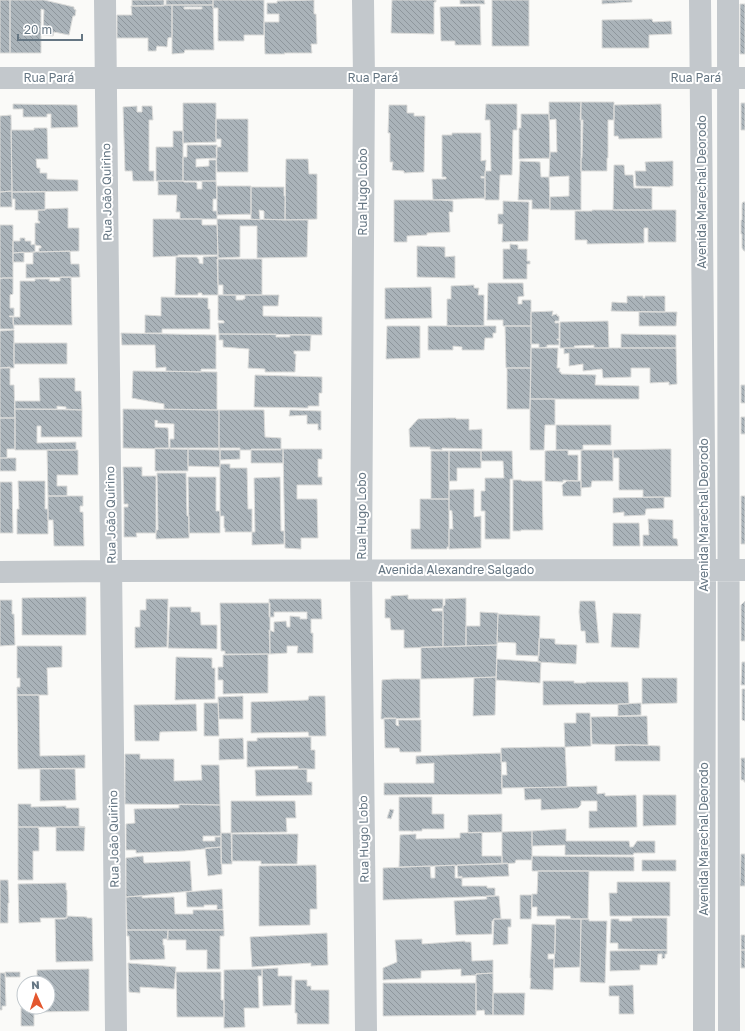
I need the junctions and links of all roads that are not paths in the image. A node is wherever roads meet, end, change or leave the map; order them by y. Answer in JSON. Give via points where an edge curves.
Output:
{"nodes":[{"id":1,"x":105,"y":0,"type":"edge"},
{"id":2,"x":363,"y":0,"type":"edge"},
{"id":3,"x":700,"y":0,"type":"edge"},
{"id":4,"x":728,"y":0,"type":"edge"},
{"id":5,"x":0,"y":78,"type":"edge"},
{"id":6,"x":106,"y":78,"type":"junction"},
{"id":7,"x":364,"y":78,"type":"junction"},
{"id":8,"x":701,"y":78,"type":"junction"},
{"id":9,"x":737,"y":78,"type":"edge"},
{"id":10,"x":361,"y":570,"type":"junction"},
{"id":11,"x":705,"y":570,"type":"junction"},
{"id":12,"x":737,"y":570,"type":"edge"},
{"id":13,"x":111,"y":571,"type":"junction"},
{"id":14,"x":0,"y":572,"type":"edge"},
{"id":15,"x":116,"y":1031,"type":"edge"},
{"id":16,"x":366,"y":1031,"type":"edge"},
{"id":17,"x":704,"y":1031,"type":"edge"},
{"id":18,"x":729,"y":1031,"type":"edge"}],
"edges":[{"from":1,"to":6,"type":"street","name":"Rua João Quirino"},
{"from":2,"to":7,"type":"street","name":"Rua Hugo Lobo"},
{"from":3,"to":8,"type":"street","name":"Avenida Marechal Deorodo"},
{"from":4,"to":9,"type":"street","name":"Avenida Marechal Deorodo"},
{"from":5,"to":6,"type":"street","name":"Rua Pará"},
{"from":6,"to":7,"type":"street","name":"Rua Pará"},
{"from":6,"to":13,"type":"street","name":"Rua João Quirino"},
{"from":7,"to":8,"type":"street","name":"Rua Pará"},
{"from":7,"to":10,"type":"street","name":"Rua Hugo Lobo"},
{"from":8,"to":9,"type":"street","name":"Rua Pará"},
{"from":8,"to":11,"type":"street","name":"Avenida Marechal Deorodo"},
{"from":9,"to":12,"type":"street","name":"Avenida Marechal Deorodo"},
{"from":10,"to":11,"type":"street","name":"Avenida Alexandre Salgado"},
{"from":10,"to":13,"type":"street","name":"Avenida Alexandre Salgado"},
{"from":10,"to":16,"type":"street","name":"Rua Hugo Lobo"},
{"from":11,"to":12,"type":"street","name":"Avenida Alexandre Salgado"},
{"from":11,"to":17,"type":"street","name":"Avenida Marechal Deorodo"},
{"from":12,"to":18,"type":"street","name":"Avenida Marechal Deorodo"},
{"from":13,"to":14,"type":"street","name":"Avenida Alexandre Salgado"},
{"from":13,"to":15,"type":"street","name":"Rua João Quirino"}]}
